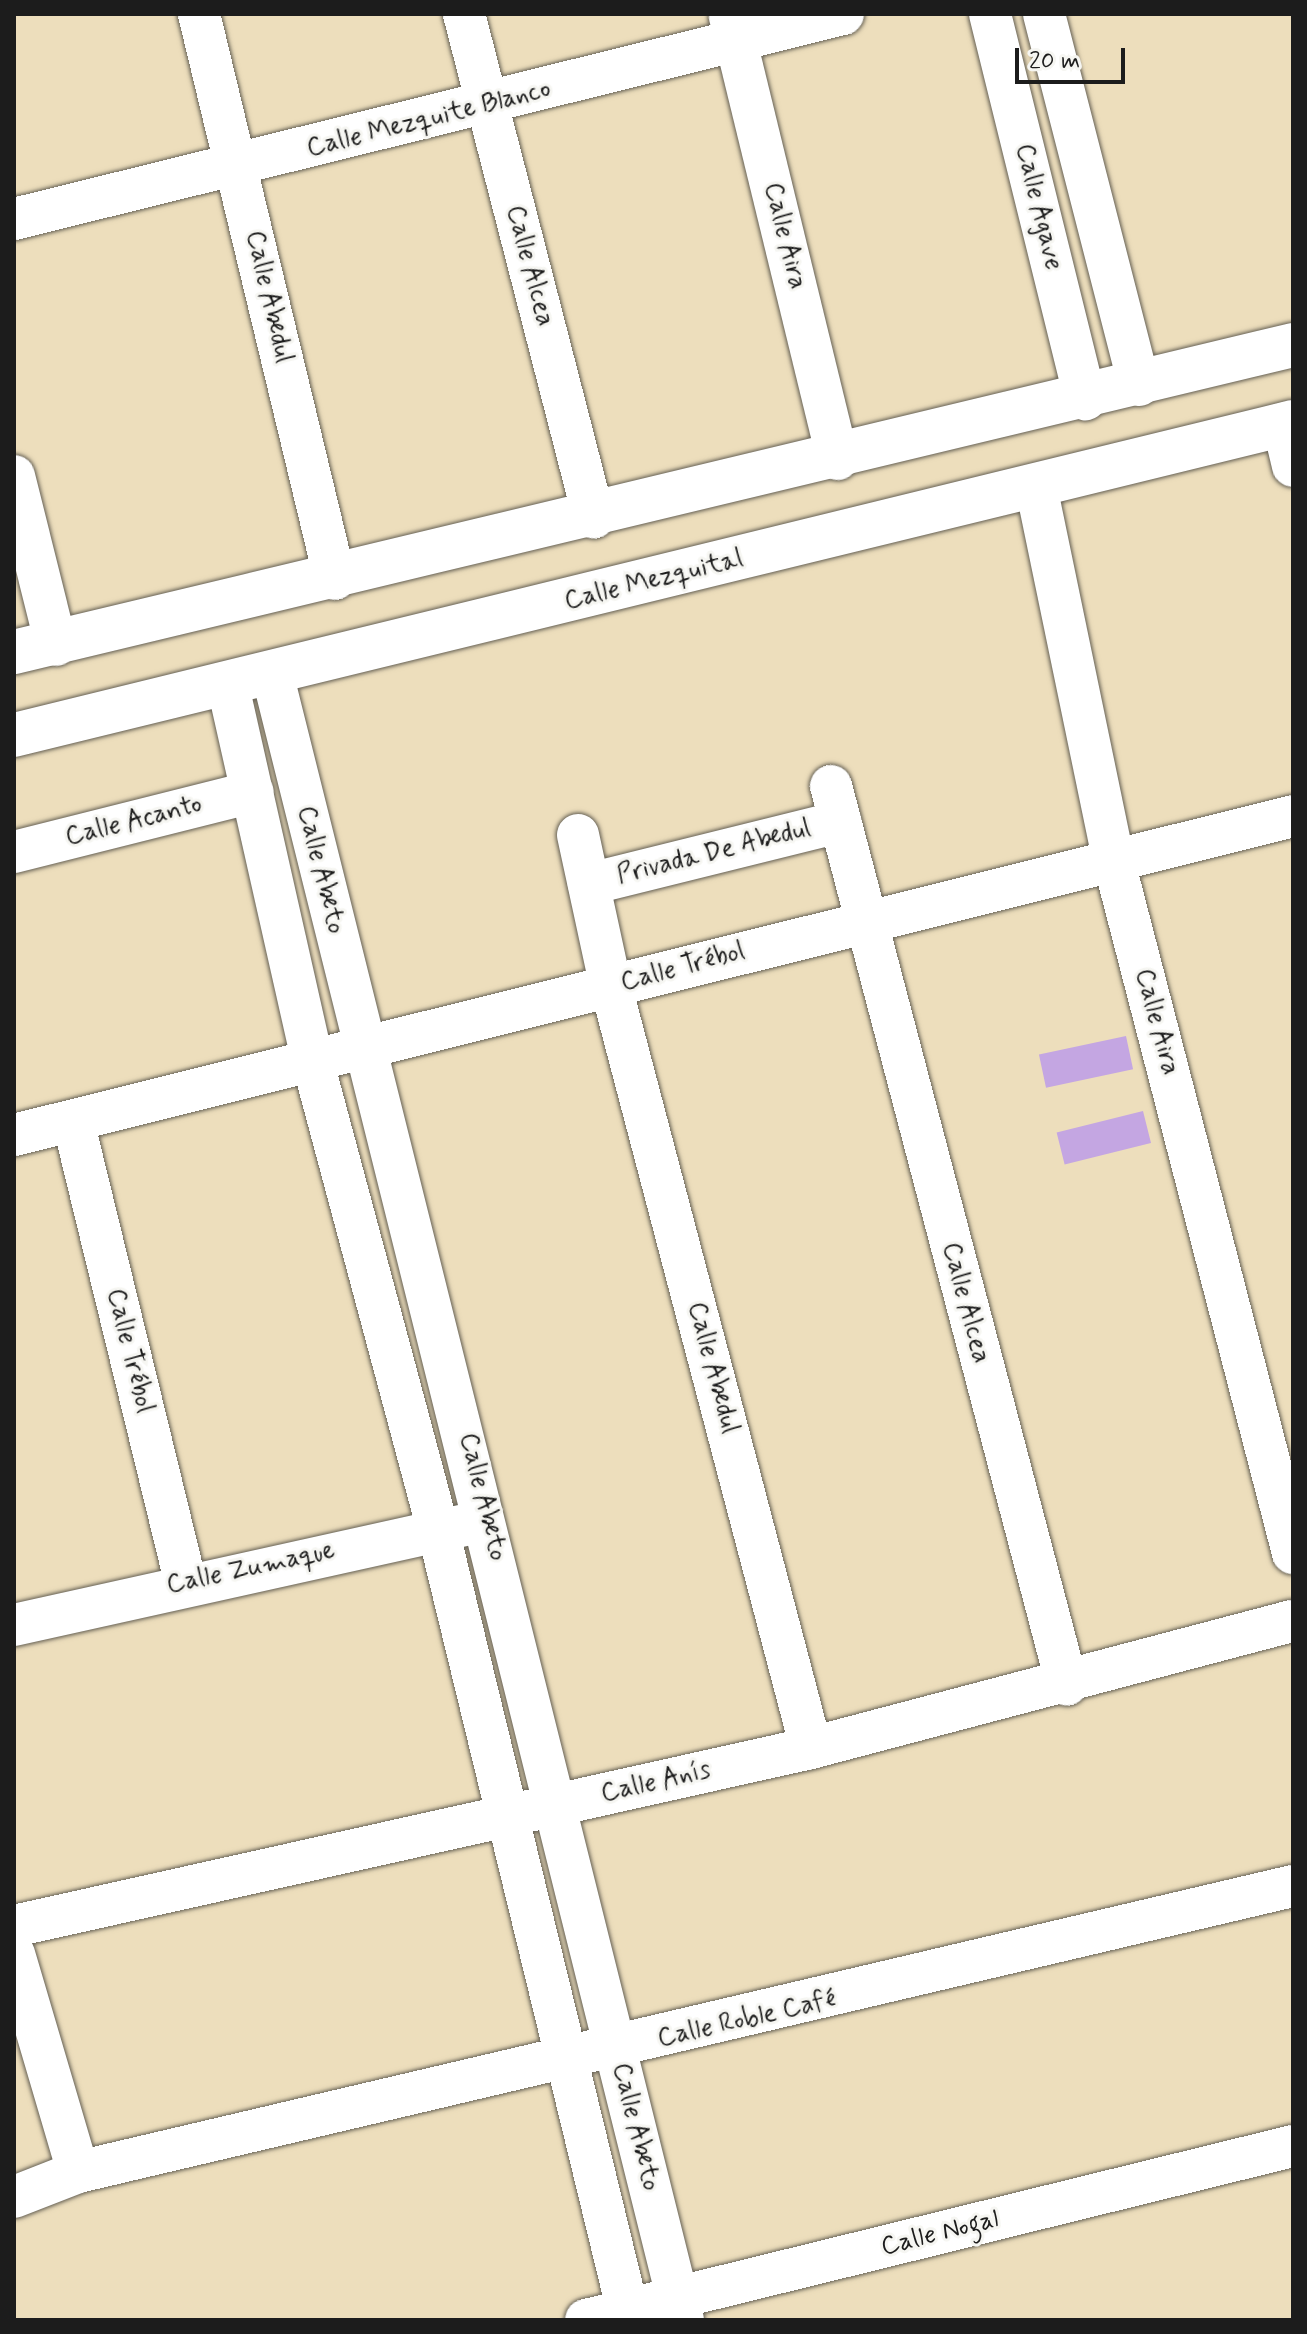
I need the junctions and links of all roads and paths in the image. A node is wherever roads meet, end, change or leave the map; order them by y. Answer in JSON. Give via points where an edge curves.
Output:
{"nodes":[{"id":1,"x":199,"y":14,"type":"edge"},
{"id":2,"x":464,"y":14,"type":"edge"},
{"id":3,"x":843,"y":14,"type":"edge"},
{"id":4,"x":990,"y":14,"type":"edge"},
{"id":5,"x":1044,"y":14,"type":"edge"},
{"id":6,"x":733,"y":28,"type":"edge"},
{"id":7,"x":488,"y":106,"type":"junction"},
{"id":8,"x":237,"y":167,"type":"junction"},
{"id":9,"x":14,"y":219,"type":"edge"},
{"id":10,"x":1293,"y":345,"type":"edge"},
{"id":11,"x":1139,"y":385,"type":"junction"},
{"id":12,"x":1085,"y":399,"type":"junction"},
{"id":13,"x":1290,"y":437,"type":"edge"},
{"id":14,"x":838,"y":459,"type":"junction"},
{"id":15,"x":14,"y":476,"type":"edge"},
{"id":16,"x":1036,"y":486,"type":"junction"},
{"id":17,"x":594,"y":518,"type":"junction"},
{"id":18,"x":335,"y":579,"type":"junction"},
{"id":19,"x":56,"y":645,"type":"junction"},
{"id":20,"x":14,"y":652,"type":"edge"},
{"id":21,"x":273,"y":677,"type":"junction"},
{"id":22,"x":228,"y":686,"type":"junction"},
{"id":23,"x":14,"y":735,"type":"edge"},
{"id":24,"x":253,"y":792,"type":"junction"},
{"id":25,"x":1293,"y":816,"type":"edge"},
{"id":26,"x":578,"y":835,"type":"dead end"},
{"id":27,"x":14,"y":852,"type":"edge"},
{"id":28,"x":1114,"y":862,"type":"junction"},
{"id":29,"x":589,"y":884,"type":"junction"},
{"id":30,"x":865,"y":921,"type":"junction"},
{"id":31,"x":611,"y":987,"type":"junction"},
{"id":32,"x":365,"y":1050,"type":"junction"},
{"id":33,"x":313,"y":1063,"type":"junction"},
{"id":34,"x":73,"y":1121,"type":"junction"},
{"id":35,"x":14,"y":1135,"type":"edge"},
{"id":36,"x":489,"y":1521,"type":"junction"},
{"id":37,"x":438,"y":1530,"type":"junction"},
{"id":38,"x":1293,"y":1553,"type":"edge"},
{"id":39,"x":185,"y":1582,"type":"junction"},
{"id":40,"x":1293,"y":1621,"type":"edge"},
{"id":41,"x":14,"y":1625,"type":"edge"},
{"id":42,"x":1067,"y":1685,"type":"junction"},
{"id":43,"x":811,"y":1748,"type":"junction"},
{"id":44,"x":557,"y":1806,"type":"junction"},
{"id":45,"x":505,"y":1819,"type":"junction"},
{"id":46,"x":1293,"y":1886,"type":"edge"},
{"id":47,"x":14,"y":1926,"type":"edge"},
{"id":48,"x":14,"y":1954,"type":"edge"},
{"id":49,"x":616,"y":2051,"type":"junction"},
{"id":50,"x":563,"y":2064,"type":"junction"},
{"id":51,"x":1293,"y":2146,"type":"edge"},
{"id":52,"x":78,"y":2172,"type":"junction"},
{"id":53,"x":14,"y":2197,"type":"edge"},
{"id":54,"x":680,"y":2309,"type":"edge"},
{"id":55,"x":628,"y":2315,"type":"edge"},
{"id":56,"x":586,"y":2320,"type":"edge"}],
"edges":[{"from":1,"to":8,"type":"street","name":"Calle Abedul"},
{"from":2,"to":7,"type":"street","name":"Calle Alcea"},
{"from":3,"to":6,"type":"street","name":"Calle Mezquite Blanco"},
{"from":4,"to":12,"type":"street","name":"Calle Agave"},
{"from":5,"to":11,"type":"street","name":"Calle Agave"},
{"from":6,"to":7,"type":"street","name":"Calle Mezquite Blanco"},
{"from":6,"to":14,"type":"street","name":"Calle Aira"},
{"from":7,"to":8,"type":"street","name":"Calle Mezquite Blanco"},
{"from":7,"to":17,"type":"street","name":"Calle Alcea"},
{"from":8,"to":9,"type":"street","name":"Calle Mezquite Blanco"},
{"from":8,"to":18,"type":"street","name":"Calle Abedul"},
{"from":10,"to":11,"type":"main road"},
{"from":11,"to":12,"type":"main road"},
{"from":12,"to":14,"type":"main road"},
{"from":13,"to":16,"type":"main road","name":"Calle Mezquital"},
{"from":14,"to":17,"type":"main road"},
{"from":15,"to":19,"type":"street"},
{"from":16,"to":21,"type":"main road","name":"Calle Mezquital"},
{"from":16,"to":28,"type":"street","name":"Calle Aira"},
{"from":17,"to":18,"type":"main road"},
{"from":18,"to":19,"type":"main road"},
{"from":19,"to":20,"type":"main road"},
{"from":21,"to":22,"type":"main road","name":"Calle Mezquital"},
{"from":21,"to":32,"type":"street","name":"Calle Abeto"},
{"from":22,"to":23,"type":"main road","name":"Calle Mezquital"},
{"from":22,"to":24,"type":"street","name":"Calle Abeto"},
{"from":24,"to":27,"type":"street","name":"Calle Acanto"},
{"from":24,"to":33,"type":"street","name":"Calle Abeto"},
{"from":25,"to":28,"type":"street","name":"Calle Trébol"},
{"from":26,"to":29,"type":"street","name":"Privada De Abedul"},
{"from":28,"to":30,"type":"street","name":"Calle Trébol"},
{"from":28,"to":38,"type":"street","name":"Calle Aira"},
{"from":29,"to":30,"type":"street","name":"Privada De Abedul","via":[[835,804]]},
{"from":29,"to":31,"type":"street","name":"Privada De Abedul"},
{"from":30,"to":31,"type":"street","name":"Calle Trébol"},
{"from":30,"to":42,"type":"street","name":"Calle Alcea"},
{"from":31,"to":32,"type":"street","name":"Calle Trébol"},
{"from":31,"to":43,"type":"street","name":"Calle Abedul"},
{"from":32,"to":33,"type":"street","name":"Calle Trébol"},
{"from":32,"to":36,"type":"street","name":"Calle Abeto"},
{"from":33,"to":34,"type":"street","name":"Calle Trébol"},
{"from":33,"to":37,"type":"street","name":"Calle Abeto"},
{"from":34,"to":35,"type":"street","name":"Calle Trébol"},
{"from":34,"to":39,"type":"street","name":"Calle Trébol"},
{"from":36,"to":37,"type":"street","name":"Calle Zumaque"},
{"from":36,"to":44,"type":"street","name":"Calle Abeto"},
{"from":37,"to":39,"type":"street","name":"Calle Zumaque"},
{"from":37,"to":45,"type":"street","name":"Calle Abeto"},
{"from":39,"to":41,"type":"street","name":"Calle Zumaque"},
{"from":40,"to":42,"type":"street","name":"Calle Anís"},
{"from":42,"to":43,"type":"street","name":"Calle Anís"},
{"from":43,"to":44,"type":"street","name":"Calle Anís"},
{"from":44,"to":45,"type":"street","name":"Calle Anís"},
{"from":44,"to":49,"type":"street","name":"Calle Abeto"},
{"from":45,"to":47,"type":"street","name":"Calle Anís"},
{"from":45,"to":50,"type":"street","name":"Calle Abeto"},
{"from":46,"to":49,"type":"street","name":"Calle Roble Café"},
{"from":48,"to":52,"type":"street"},
{"from":49,"to":50,"type":"street","name":"Calle Roble Café"},
{"from":49,"to":54,"type":"street","name":"Calle Abeto"},
{"from":50,"to":52,"type":"street","name":"Calle Roble Café"},
{"from":50,"to":55,"type":"street","name":"Calle Abeto"},
{"from":51,"to":54,"type":"street","name":"Calle Nogal"},
{"from":52,"to":53,"type":"street","name":"Calle Roble Café"},
{"from":54,"to":55,"type":"street","name":"Calle Nogal"},
{"from":55,"to":56,"type":"street","name":"Calle Nogal"}]}
